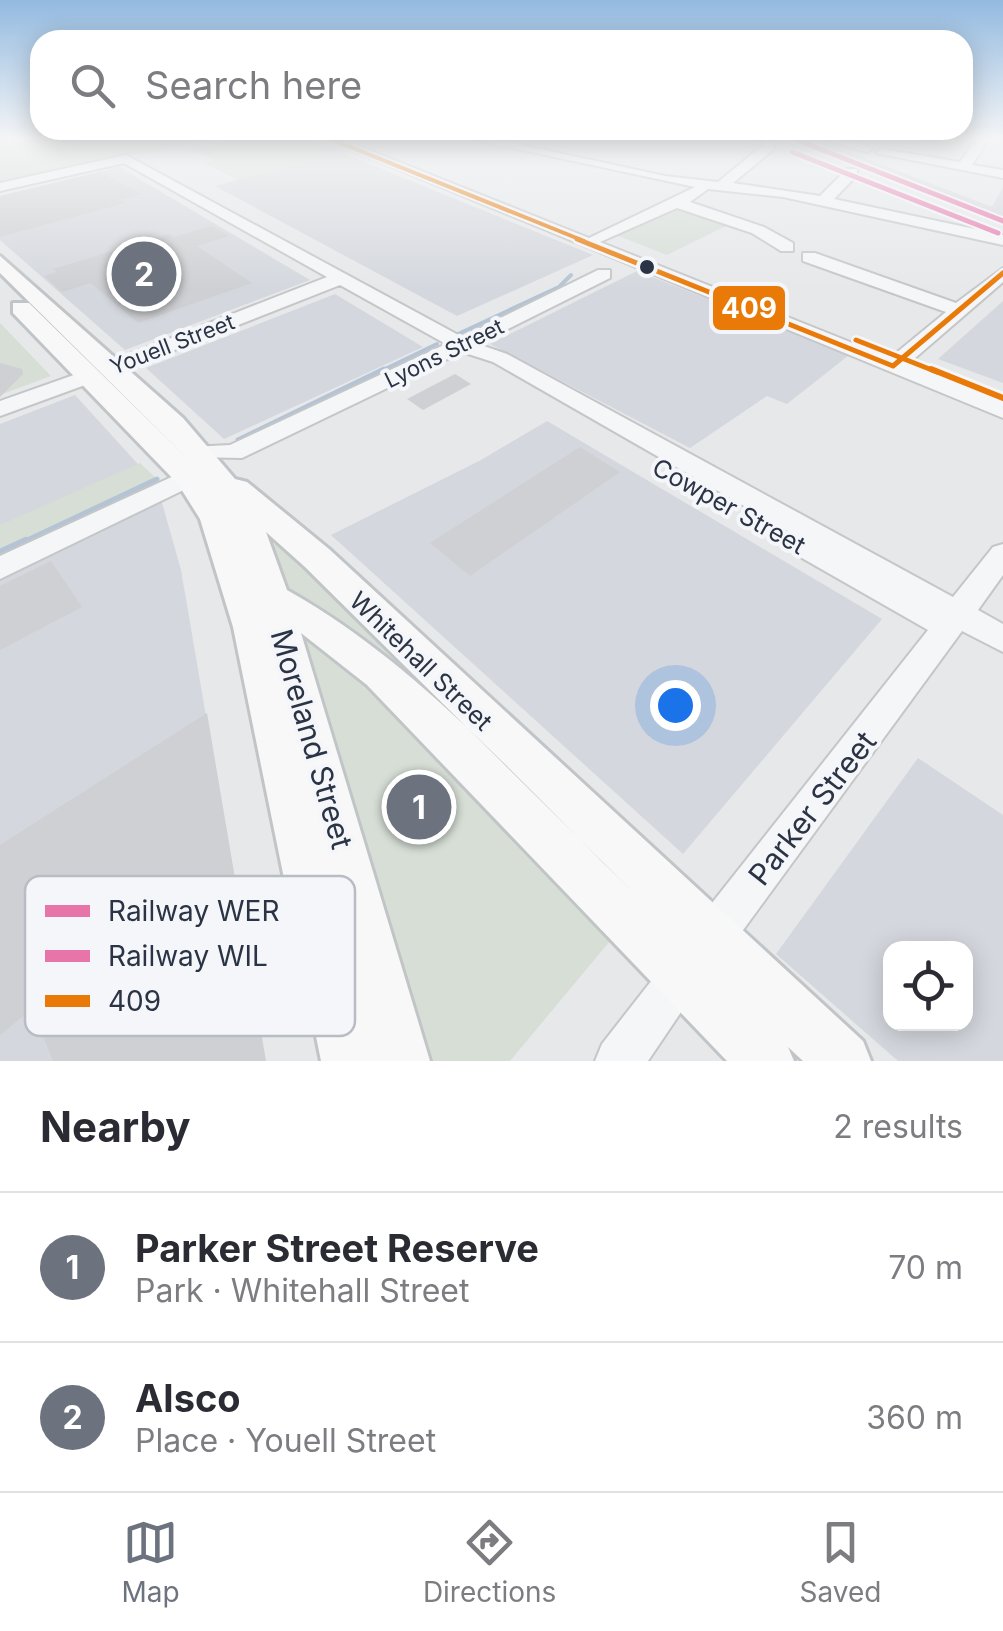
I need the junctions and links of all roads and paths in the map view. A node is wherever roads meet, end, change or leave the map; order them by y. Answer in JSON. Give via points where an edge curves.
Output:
{"nodes":[{"id":1,"x":178,"y":190,"type":"edge"},
{"id":2,"x":459,"y":190,"type":"edge"},
{"id":3,"x":475,"y":190,"type":"edge"},
{"id":4,"x":705,"y":190,"type":"edge"},
{"id":5,"x":736,"y":190,"type":"edge"},
{"id":6,"x":835,"y":190,"type":"edge"},
{"id":7,"x":823,"y":202,"type":"junction"},
{"id":8,"x":677,"y":203,"type":"junction"},
{"id":9,"x":597,"y":238,"type":"junction"},
{"id":10,"x":1003,"y":240,"type":"edge"},
{"id":11,"x":788,"y":246,"type":"dead end"},
{"id":12,"x":808,"y":258,"type":"dead end"},
{"id":13,"x":638,"y":259,"type":"junction"},
{"id":14,"x":1003,"y":273,"type":"edge"},
{"id":15,"x":2,"y":274,"type":"edge"},
{"id":16,"x":604,"y":274,"type":"dead end"},
{"id":17,"x":343,"y":278,"type":"junction"},
{"id":18,"x":960,"y":310,"type":"junction"},
{"id":19,"x":462,"y":344,"type":"junction"},
{"id":20,"x":897,"y":362,"type":"junction"},
{"id":21,"x":101,"y":371,"type":"junction"},
{"id":22,"x":1003,"y":398,"type":"edge"},
{"id":23,"x":0,"y":409,"type":"edge"},
{"id":24,"x":1003,"y":411,"type":"edge"},
{"id":25,"x":284,"y":432,"type":"junction"},
{"id":26,"x":194,"y":464,"type":"junction"},
{"id":27,"x":223,"y":482,"type":"junction"},
{"id":28,"x":1003,"y":554,"type":"edge"},
{"id":29,"x":229,"y":558,"type":"junction"},
{"id":30,"x":0,"y":568,"type":"edge"},
{"id":31,"x":274,"y":600,"type":"junction"},
{"id":32,"x":954,"y":621,"type":"junction"},
{"id":33,"x":1003,"y":639,"type":"edge"},
{"id":34,"x":1003,"y":658,"type":"edge"},
{"id":35,"x":307,"y":876,"type":"edge"},
{"id":36,"x":351,"y":876,"type":"edge"},
{"id":37,"x":355,"y":892,"type":"edge"},
{"id":38,"x":698,"y":957,"type":"junction"},
{"id":39,"x":343,"y":1036,"type":"edge"},
{"id":40,"x":349,"y":1061,"type":"edge"},
{"id":41,"x":402,"y":1061,"type":"edge"},
{"id":42,"x":619,"y":1061,"type":"edge"},
{"id":43,"x":766,"y":1061,"type":"edge"},
{"id":44,"x":843,"y":1061,"type":"edge"}],
"edges":[{"from":1,"to":17,"type":"street","name":"Cowper Street"},
{"from":2,"to":13,"type":"street"},
{"from":3,"to":9,"type":"street"},
{"from":4,"to":8,"type":"street"},
{"from":5,"to":7,"type":"street"},
{"from":6,"to":7,"type":"street"},
{"from":7,"to":10,"type":"street"},
{"from":8,"to":9,"type":"street"},
{"from":8,"to":11,"type":"street"},
{"from":9,"to":13,"type":"street"},
{"from":12,"to":18,"type":"street"},
{"from":13,"to":20,"type":"street"},
{"from":14,"to":18,"type":"street"},
{"from":15,"to":21,"type":"main road","name":"Whitehall Street"},
{"from":16,"to":19,"type":"street","name":"Lyons Street"},
{"from":17,"to":19,"type":"street","name":"Cowper Street"},
{"from":17,"to":21,"type":"street","name":"Youell Street"},
{"from":18,"to":20,"type":"street"},
{"from":19,"to":25,"type":"street","name":"Lyons Street"},
{"from":19,"to":32,"type":"street","name":"Cowper Street","via":[[484,366]]},
{"from":20,"to":22,"type":"street"},
{"from":20,"to":24,"type":"street"},
{"from":21,"to":23,"type":"street","name":"Youell Street"},
{"from":21,"to":26,"type":"main road","name":"Whitehall Street"},
{"from":25,"to":26,"type":"street","name":"Lyons Street"},
{"from":25,"to":27,"type":"street","name":"Lyons Street"},
{"from":26,"to":27,"type":"main road","name":"Whitehall Street"},
{"from":26,"to":29,"type":"main road","name":"Whitehall Street"},
{"from":26,"to":30,"type":"street","name":"Lyons Street"},
{"from":27,"to":31,"type":"main road","name":"Moreland Street","via":[[254,540]]},
{"from":27,"to":38,"type":"main road","name":"Whitehall Street","via":[[252,499],[317,558]]},
{"from":28,"to":32,"type":"street","name":"Parker Street"},
{"from":29,"to":31,"type":"main road","name":"Whitehall Street","via":[[245,580]]},
{"from":29,"to":35,"type":"main road","name":"Moreland Street"},
{"from":31,"to":36,"type":"main road","name":"Moreland Street"},
{"from":31,"to":38,"type":"main road","name":"Whitehall Street","via":[[364,658]]},
{"from":32,"to":33,"type":"street","name":"Cowper Street"},
{"from":32,"to":34,"type":"street","name":"Cowper Street"},
{"from":32,"to":38,"type":"street","name":"Parker Street"},
{"from":37,"to":41,"type":"main road","name":"Moreland Street"},
{"from":38,"to":42,"type":"street","name":"Parker Street"},
{"from":38,"to":43,"type":"main road","name":"Whitehall Street"},
{"from":38,"to":44,"type":"main road","name":"Whitehall Street"},
{"from":39,"to":40,"type":"main road","name":"Moreland Street"}]}
